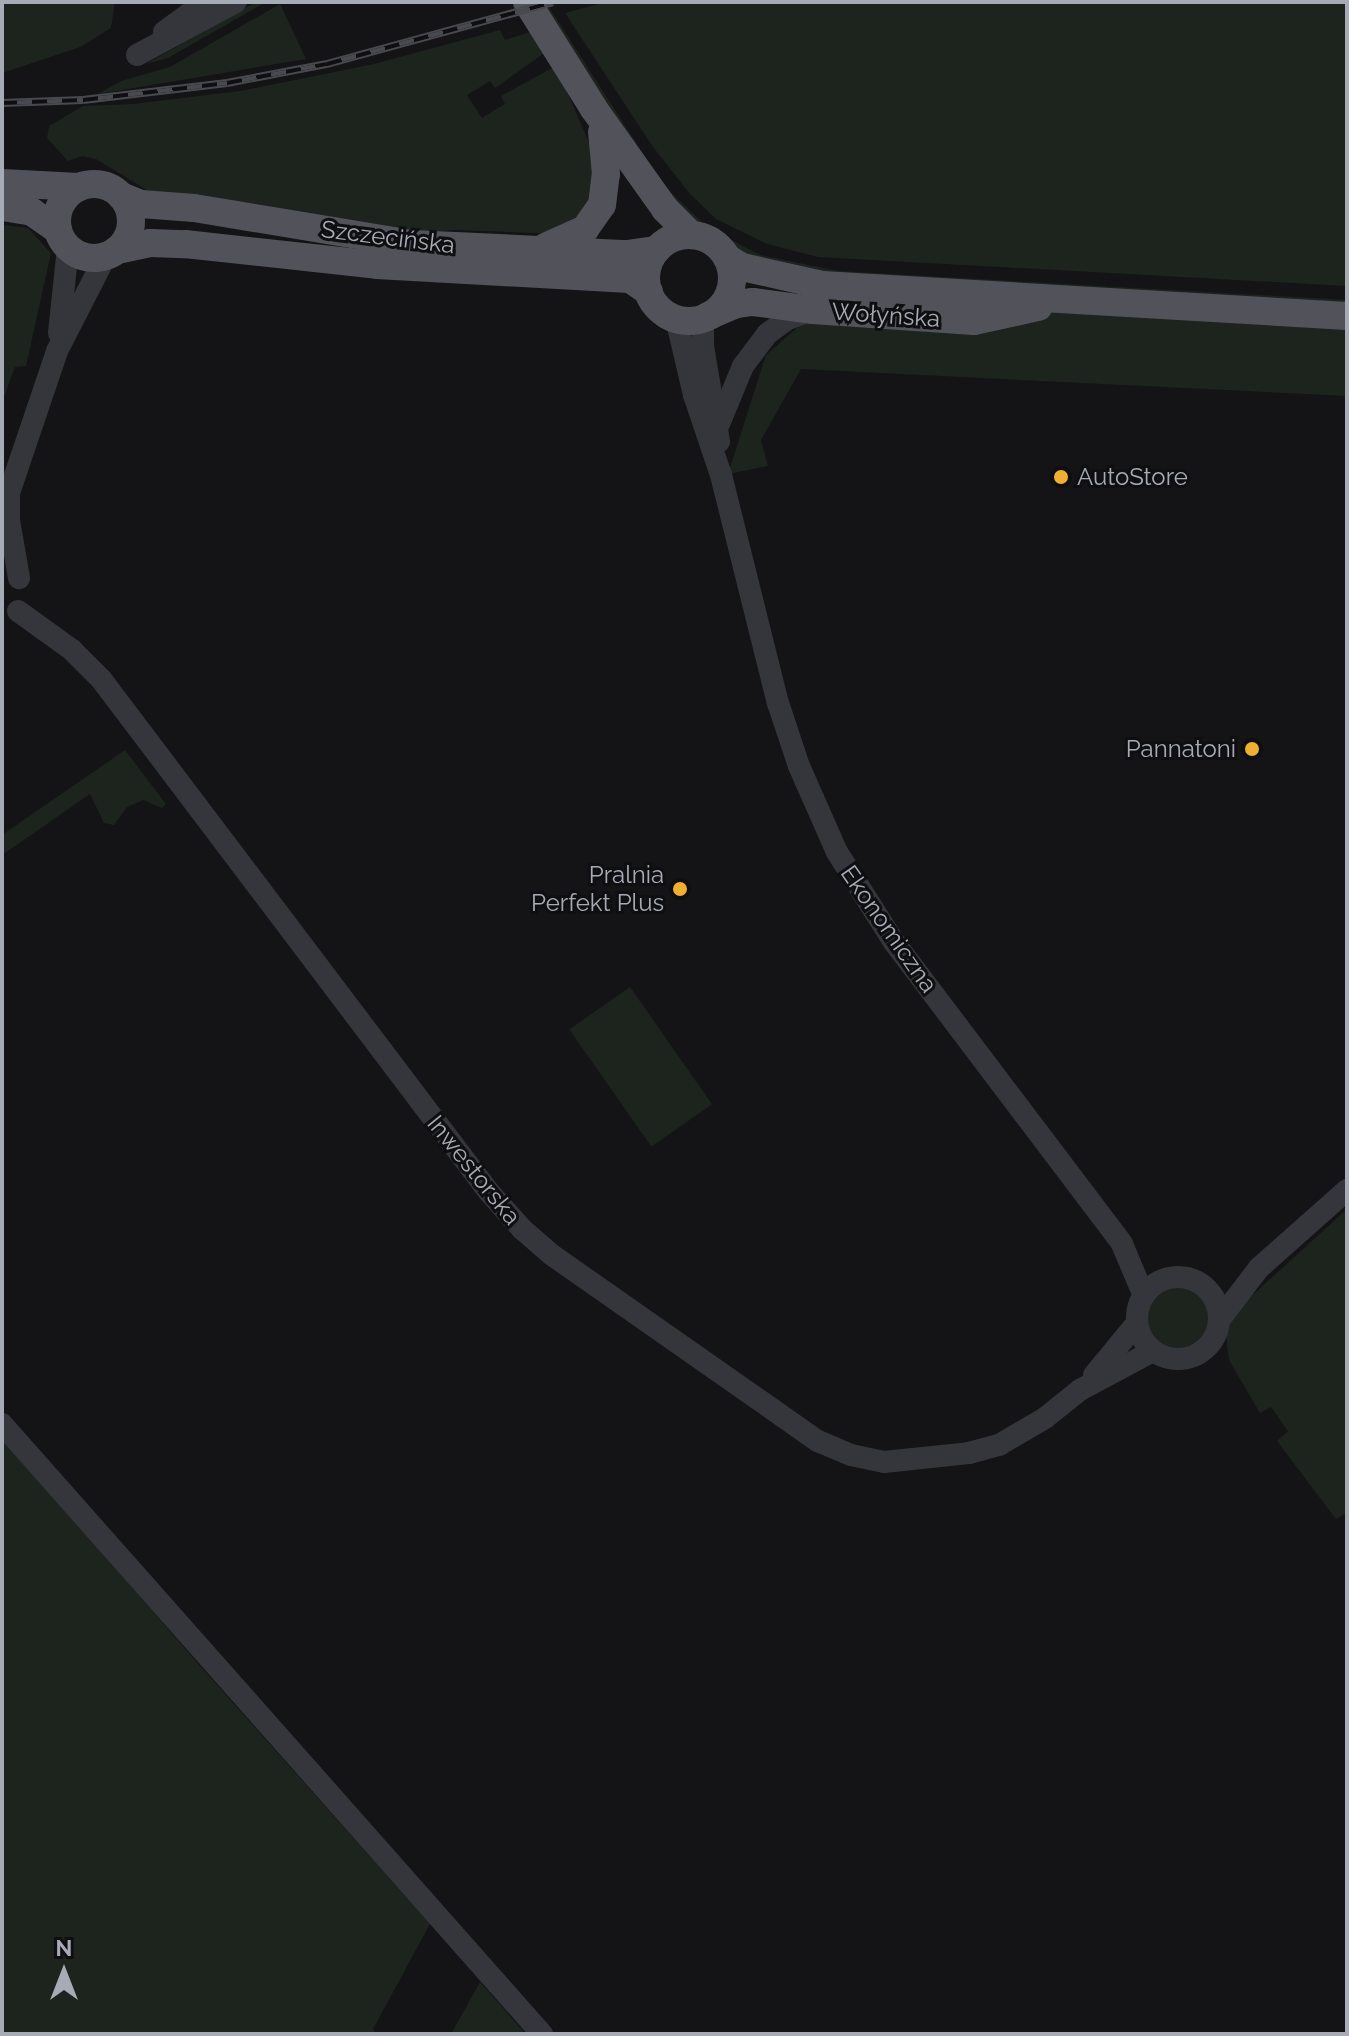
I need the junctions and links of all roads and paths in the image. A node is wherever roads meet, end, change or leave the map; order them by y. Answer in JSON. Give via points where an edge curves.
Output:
{"nodes":[{"id":1,"x":205,"y":2,"type":"edge"},
{"id":2,"x":236,"y":2,"type":"edge"},
{"id":3,"x":527,"y":2,"type":"edge"},
{"id":4,"x":598,"y":120,"type":"junction"},
{"id":5,"x":2,"y":183,"type":"edge"},
{"id":6,"x":79,"y":187,"type":"junction"},
{"id":7,"x":121,"y":196,"type":"junction"},
{"id":8,"x":2,"y":207,"type":"edge"},
{"id":9,"x":691,"y":235,"type":"junction"},
{"id":10,"x":63,"y":239,"type":"junction"},
{"id":11,"x":659,"y":248,"type":"junction"},
{"id":12,"x":536,"y":251,"type":"junction"},
{"id":13,"x":111,"y":253,"type":"junction"},
{"id":14,"x":727,"y":258,"type":"junction"},
{"id":15,"x":649,"y":292,"type":"junction"},
{"id":16,"x":1066,"y":300,"type":"junction"},
{"id":17,"x":813,"y":310,"type":"junction"},
{"id":18,"x":1347,"y":316,"type":"edge"},
{"id":19,"x":695,"y":317,"type":"junction"},
{"id":20,"x":57,"y":351,"type":"junction"},
{"id":21,"x":719,"y":424,"type":"junction"},
{"id":22,"x":721,"y":475,"type":"junction"},
{"id":23,"x":9,"y":493,"type":"junction"},
{"id":24,"x":2,"y":518,"type":"edge"},
{"id":25,"x":10,"y":573,"type":"edge"},
{"id":26,"x":10,"y":615,"type":"edge"},
{"id":27,"x":1347,"y":1190,"type":"edge"},
{"id":28,"x":1122,"y":1244,"type":"junction"},
{"id":29,"x":1259,"y":1268,"type":"junction"},
{"id":30,"x":1167,"y":1279,"type":"junction"},
{"id":31,"x":1208,"y":1290,"type":"junction"},
{"id":32,"x":1144,"y":1296,"type":"junction"},
{"id":33,"x":1220,"y":1319,"type":"junction"},
{"id":34,"x":1137,"y":1323,"type":"junction"},
{"id":35,"x":1153,"y":1351,"type":"junction"},
{"id":36,"x":1080,"y":1390,"type":"junction"},
{"id":37,"x":2,"y":1424,"type":"edge"},
{"id":38,"x":542,"y":2034,"type":"edge"}],
"edges":[{"from":1,"to":2,"type":"street","via":[[132,58]]},
{"from":3,"to":4,"type":"main road"},
{"from":4,"to":9,"type":"main road"},
{"from":4,"to":11,"type":"main road"},
{"from":4,"to":12,"type":"main road","via":[[606,174],[602,205],[585,229]]},
{"from":5,"to":6,"type":"main road"},
{"from":6,"to":7,"type":"main road","via":[[106,186]]},
{"from":6,"to":10,"type":"main road","via":[[61,205]]},
{"from":7,"to":12,"type":"main road","name":"Szczecińska","via":[[141,204],[379,240]]},
{"from":7,"to":13,"type":"main road","via":[[130,211],[131,228]]},
{"from":8,"to":10,"type":"main road","via":[[32,212]]},
{"from":9,"to":11,"type":"main road","via":[[675,237]]},
{"from":9,"to":14,"type":"main road","via":[[715,243]]},
{"from":10,"to":13,"type":"main road","via":[[85,257]]},
{"from":10,"to":20,"type":"street","via":[[68,273]]},
{"from":11,"to":12,"type":"main road","name":"Szczecińska","via":[[627,254]]},
{"from":11,"to":15,"type":"main road","via":[[647,272]]},
{"from":13,"to":15,"type":"main road","name":"Szczecińska","via":[[150,243],[185,244],[377,265],[630,279]]},
{"from":13,"to":20,"type":"street"},
{"from":14,"to":16,"type":"main road","name":"Wołyńska","via":[[742,267],[822,285]]},
{"from":14,"to":19,"type":"main road","via":[[732,273],[728,295],[720,307]]},
{"from":15,"to":19,"type":"main road","via":[[660,308]]},
{"from":16,"to":17,"type":"main road","name":"Wołyńska","via":[[974,321]]},
{"from":16,"to":18,"type":"main road","name":"Wołyńska"},
{"from":17,"to":19,"type":"main road","name":"Wołyńska","via":[[753,302]]},
{"from":17,"to":21,"type":"street","via":[[767,334],[743,366]]},
{"from":19,"to":21,"type":"street","name":"Ekonomiczna"},
{"from":19,"to":22,"type":"street","name":"Ekonomiczna","via":[[694,395]]},
{"from":20,"to":23,"type":"street"},
{"from":21,"to":22,"type":"street","name":"Ekonomiczna"},
{"from":22,"to":28,"type":"street","name":"Ekonomiczna","via":[[778,703],[837,852],[894,942]]},
{"from":23,"to":24,"type":"street"},
{"from":23,"to":25,"type":"street"},
{"from":25,"to":26,"type":"street","via":[[24,595]]},
{"from":26,"to":36,"type":"street","name":"Inwestorska","via":[[72,650],[101,679],[489,1192],[552,1255],[818,1441],[851,1455],[884,1462],[934,1459],[999,1445]]},
{"from":27,"to":29,"type":"street"},
{"from":28,"to":30,"type":"street","name":"Ekonomiczna"},
{"from":28,"to":32,"type":"street","name":"Ekonomiczna"},
{"from":29,"to":31,"type":"street"},
{"from":29,"to":33,"type":"street"},
{"from":30,"to":31,"type":"street","via":[[1189,1279]]},
{"from":30,"to":32,"type":"street"},
{"from":31,"to":33,"type":"street"},
{"from":32,"to":34,"type":"street"},
{"from":33,"to":35,"type":"street","via":[[1214,1340],[1199,1354],[1177,1360]]},
{"from":34,"to":35,"type":"street"},
{"from":34,"to":36,"type":"street","name":"Inwestorska"},
{"from":35,"to":36,"type":"street","name":"Inwestorska"},
{"from":37,"to":38,"type":"street"}]}
